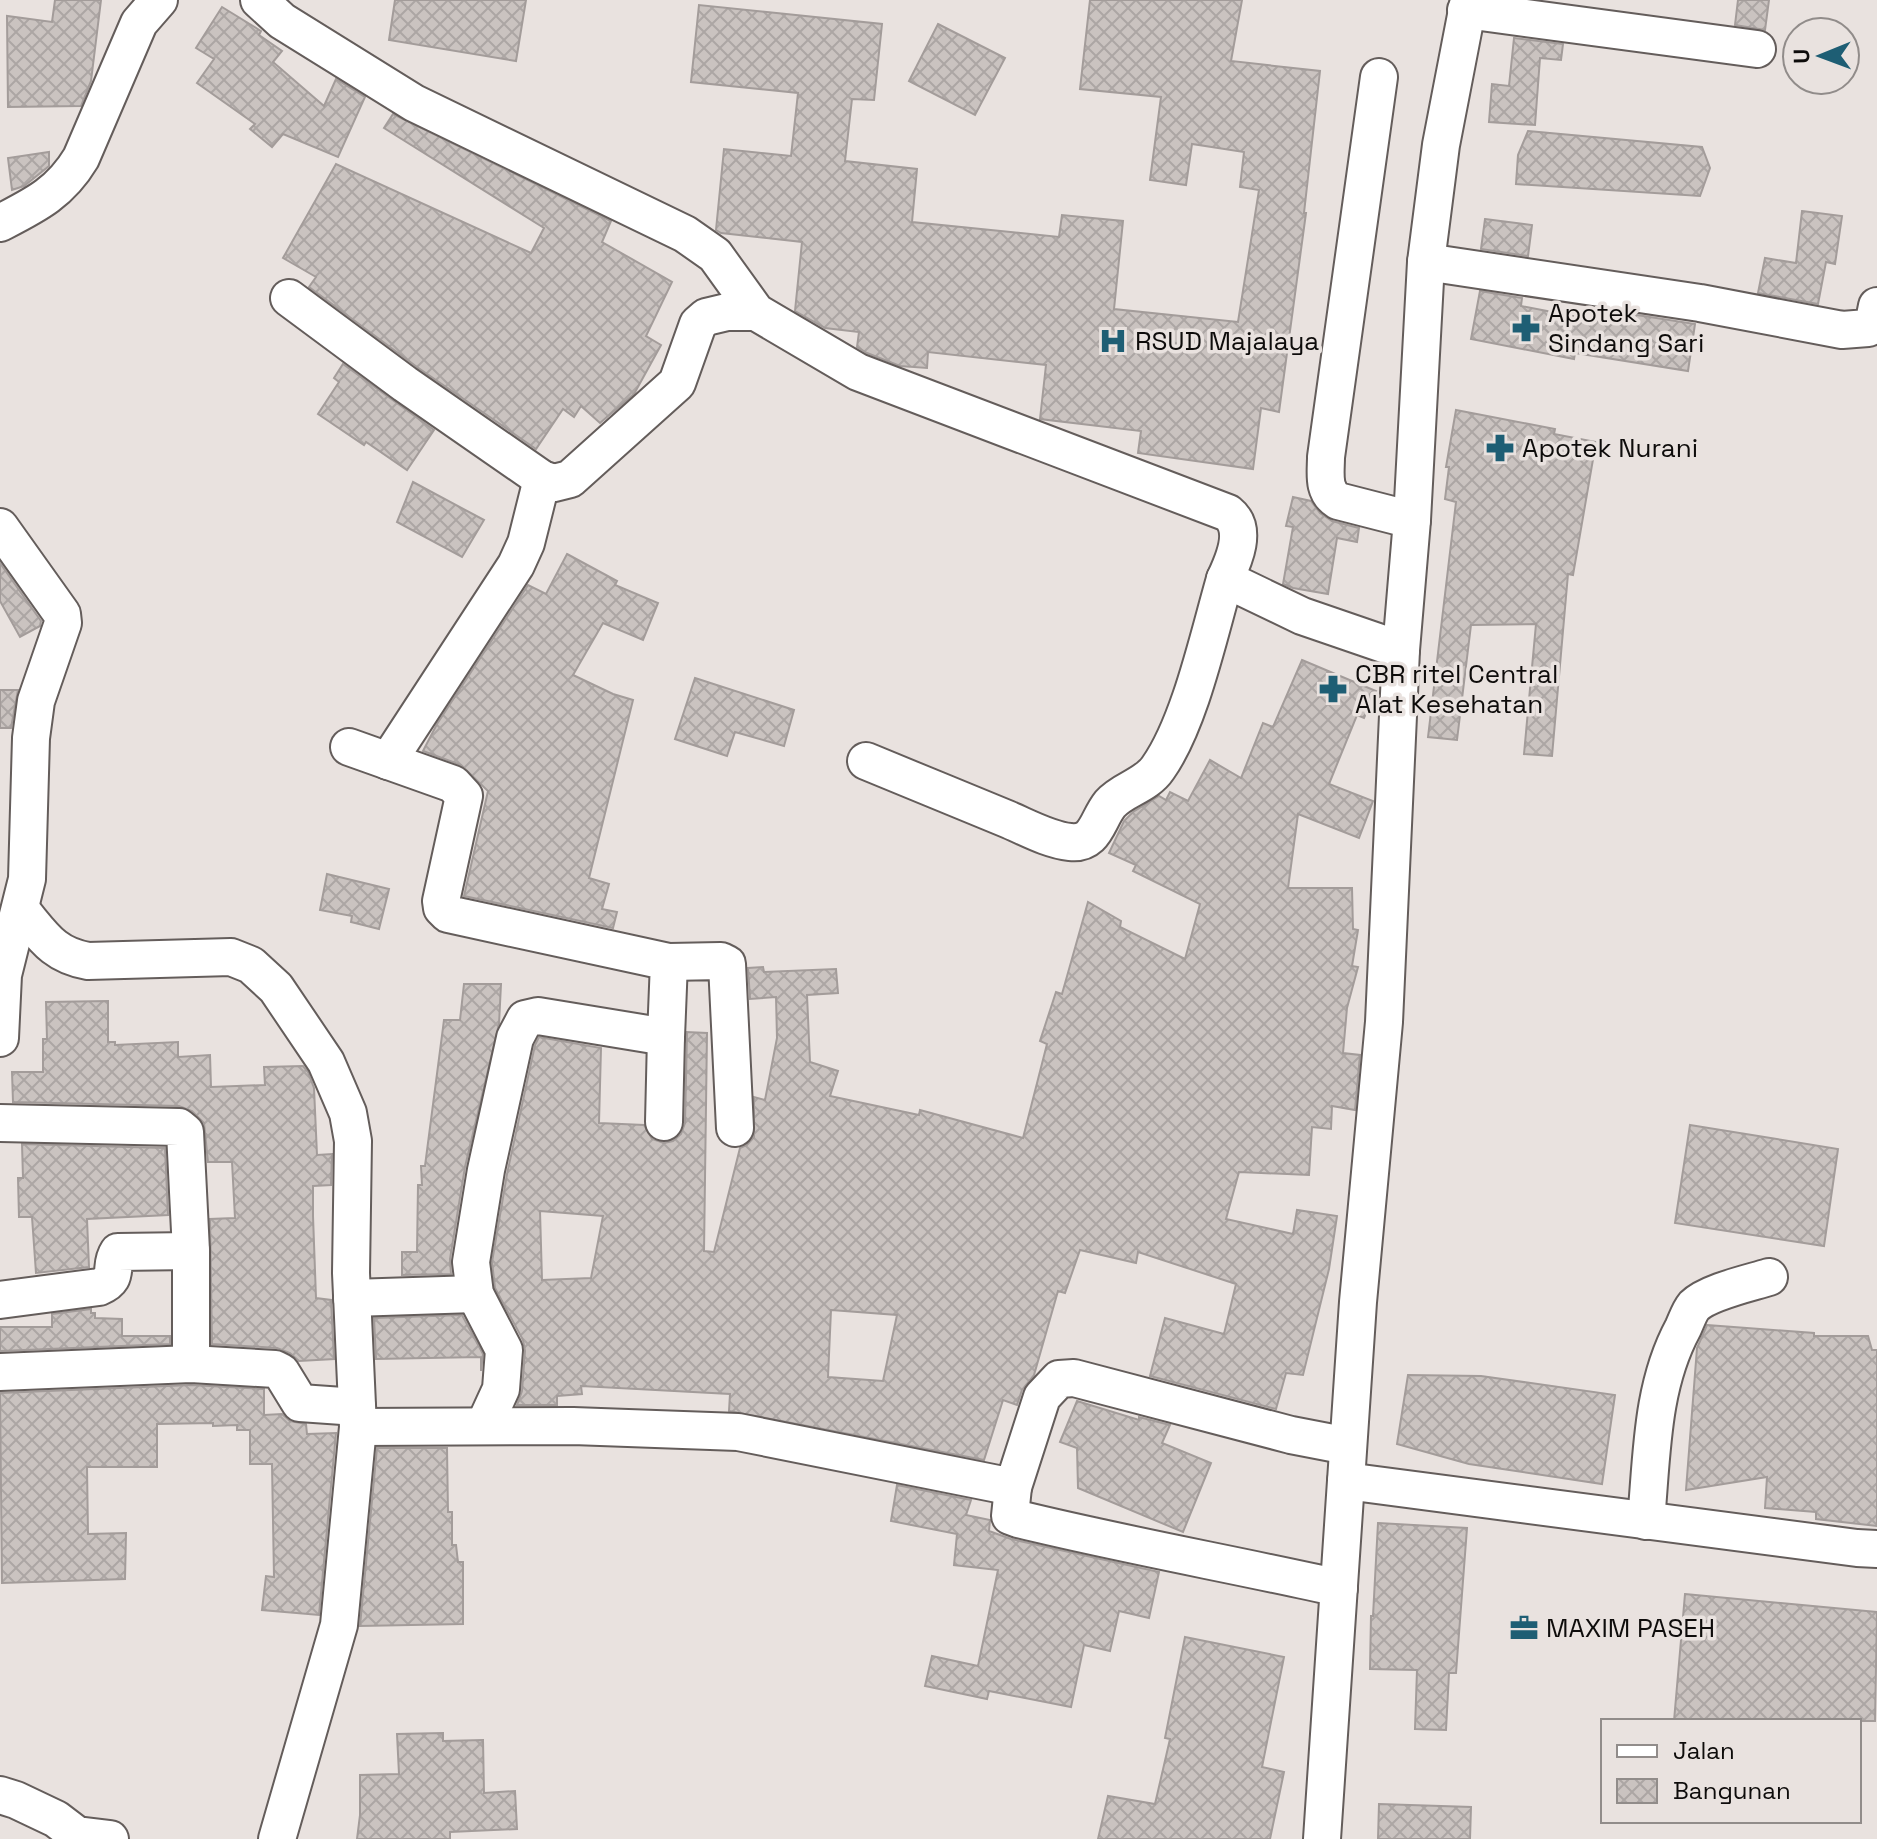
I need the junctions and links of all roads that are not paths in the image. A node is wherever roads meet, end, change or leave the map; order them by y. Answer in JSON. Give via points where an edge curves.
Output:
{"nodes":[{"id":1,"x":159,"y":0,"type":"edge"},
{"id":2,"x":259,"y":0,"type":"edge"},
{"id":3,"x":1467,"y":5,"type":"edge"},
{"id":4,"x":1757,"y":49,"type":"dead end"},
{"id":5,"x":1379,"y":77,"type":"dead end"},
{"id":6,"x":0,"y":223,"type":"edge"},
{"id":7,"x":1426,"y":262,"type":"junction"},
{"id":8,"x":289,"y":298,"type":"dead end"},
{"id":9,"x":1877,"y":306,"type":"edge"},
{"id":10,"x":756,"y":312,"type":"junction"},
{"id":11,"x":542,"y":479,"type":"junction"},
{"id":12,"x":1412,"y":520,"type":"junction"},
{"id":13,"x":0,"y":527,"type":"edge"},
{"id":14,"x":1225,"y":579,"type":"junction"},
{"id":15,"x":1401,"y":650,"type":"junction"},
{"id":16,"x":349,"y":747,"type":"dead end"},
{"id":17,"x":388,"y":761,"type":"junction"},
{"id":18,"x":866,"y":761,"type":"dead end"},
{"id":19,"x":21,"y":910,"type":"junction"},
{"id":20,"x":669,"y":962,"type":"junction"},
{"id":21,"x":2,"y":974,"type":"edge"},
{"id":22,"x":666,"y":1037,"type":"junction"},
{"id":23,"x":0,"y":1038,"type":"edge"},
{"id":24,"x":664,"y":1122,"type":"dead end"},
{"id":25,"x":0,"y":1123,"type":"edge"},
{"id":26,"x":735,"y":1128,"type":"dead end"},
{"id":27,"x":191,"y":1251,"type":"junction"},
{"id":28,"x":1769,"y":1277,"type":"dead end"},
{"id":29,"x":475,"y":1294,"type":"junction"},
{"id":30,"x":352,"y":1298,"type":"junction"},
{"id":31,"x":0,"y":1300,"type":"edge"},
{"id":32,"x":191,"y":1364,"type":"junction"},
{"id":33,"x":0,"y":1372,"type":"edge"},
{"id":34,"x":357,"y":1417,"type":"junction"},
{"id":35,"x":484,"y":1426,"type":"junction"},
{"id":36,"x":1347,"y":1463,"type":"junction"},
{"id":37,"x":1013,"y":1487,"type":"junction"},
{"id":38,"x":1646,"y":1521,"type":"junction"},
{"id":39,"x":1877,"y":1549,"type":"edge"},
{"id":40,"x":1339,"y":1588,"type":"junction"},
{"id":41,"x":0,"y":1795,"type":"edge"},
{"id":42,"x":88,"y":1838,"type":"edge"},
{"id":43,"x":277,"y":1839,"type":"edge"},
{"id":44,"x":1322,"y":1839,"type":"edge"}],
"edges":[{"from":1,"to":6,"type":"street","via":[[139,23],[70,177],[52,195]]},
{"from":2,"to":10,"type":"street","via":[[282,21],[414,103],[685,234],[715,255]]},
{"from":3,"to":4,"type":"street"},
{"from":3,"to":7,"type":"street"},
{"from":5,"to":12,"type":"street","via":[[1326,485],[1338,501]]},
{"from":7,"to":9,"type":"street","via":[[1842,330],[1868,328]]},
{"from":7,"to":12,"type":"street"},
{"from":8,"to":11,"type":"street"},
{"from":10,"to":11,"type":"street","via":[[706,317],[668,392],[570,479]]},
{"from":10,"to":14,"type":"street","via":[[858,372],[1228,513],[1238,528]]},
{"from":11,"to":17,"type":"street","via":[[516,565]]},
{"from":12,"to":15,"type":"street"},
{"from":13,"to":19,"type":"street","via":[[63,619],[36,701]]},
{"from":14,"to":15,"type":"street","via":[[1302,616]]},
{"from":14,"to":18,"type":"street","via":[[1172,746],[1144,782],[1116,797],[1085,841],[1038,832]]},
{"from":15,"to":36,"type":"street","via":[[1384,1022]]},
{"from":16,"to":17,"type":"street"},
{"from":17,"to":20,"type":"street","via":[[453,784],[464,796],[441,901],[448,914]]},
{"from":19,"to":21,"type":"street"},
{"from":19,"to":30,"type":"street","via":[[54,950],[75,959],[231,957],[251,965],[276,988],[326,1062],[348,1113],[353,1141]]},
{"from":20,"to":22,"type":"street"},
{"from":20,"to":26,"type":"street","via":[[727,964]]},
{"from":21,"to":23,"type":"street"},
{"from":22,"to":24,"type":"street"},
{"from":22,"to":29,"type":"street","via":[[538,1016],[525,1019],[515,1038],[486,1170],[471,1262]]},
{"from":25,"to":27,"type":"street","via":[[179,1127],[186,1137]]},
{"from":27,"to":31,"type":"street","via":[[118,1252],[109,1283]]},
{"from":27,"to":32,"type":"street"},
{"from":28,"to":38,"type":"street","via":[[1695,1306],[1676,1340],[1658,1399]]},
{"from":29,"to":30,"type":"street"},
{"from":29,"to":35,"type":"street","via":[[504,1350],[501,1389]]},
{"from":30,"to":34,"type":"street"},
{"from":32,"to":33,"type":"street"},
{"from":32,"to":34,"type":"street","via":[[275,1369],[300,1403]]},
{"from":34,"to":35,"type":"street"},
{"from":34,"to":43,"type":"street","via":[[339,1625]]},
{"from":35,"to":37,"type":"street","via":[[738,1432]]},
{"from":36,"to":37,"type":"street","via":[[1291,1435],[1074,1378],[1059,1379],[1042,1397]]},
{"from":36,"to":38,"type":"street"},
{"from":36,"to":40,"type":"street"},
{"from":37,"to":40,"type":"street","via":[[1010,1516],[1018,1519]]},
{"from":38,"to":39,"type":"street"},
{"from":40,"to":44,"type":"street"},
{"from":41,"to":42,"type":"street"}]}
